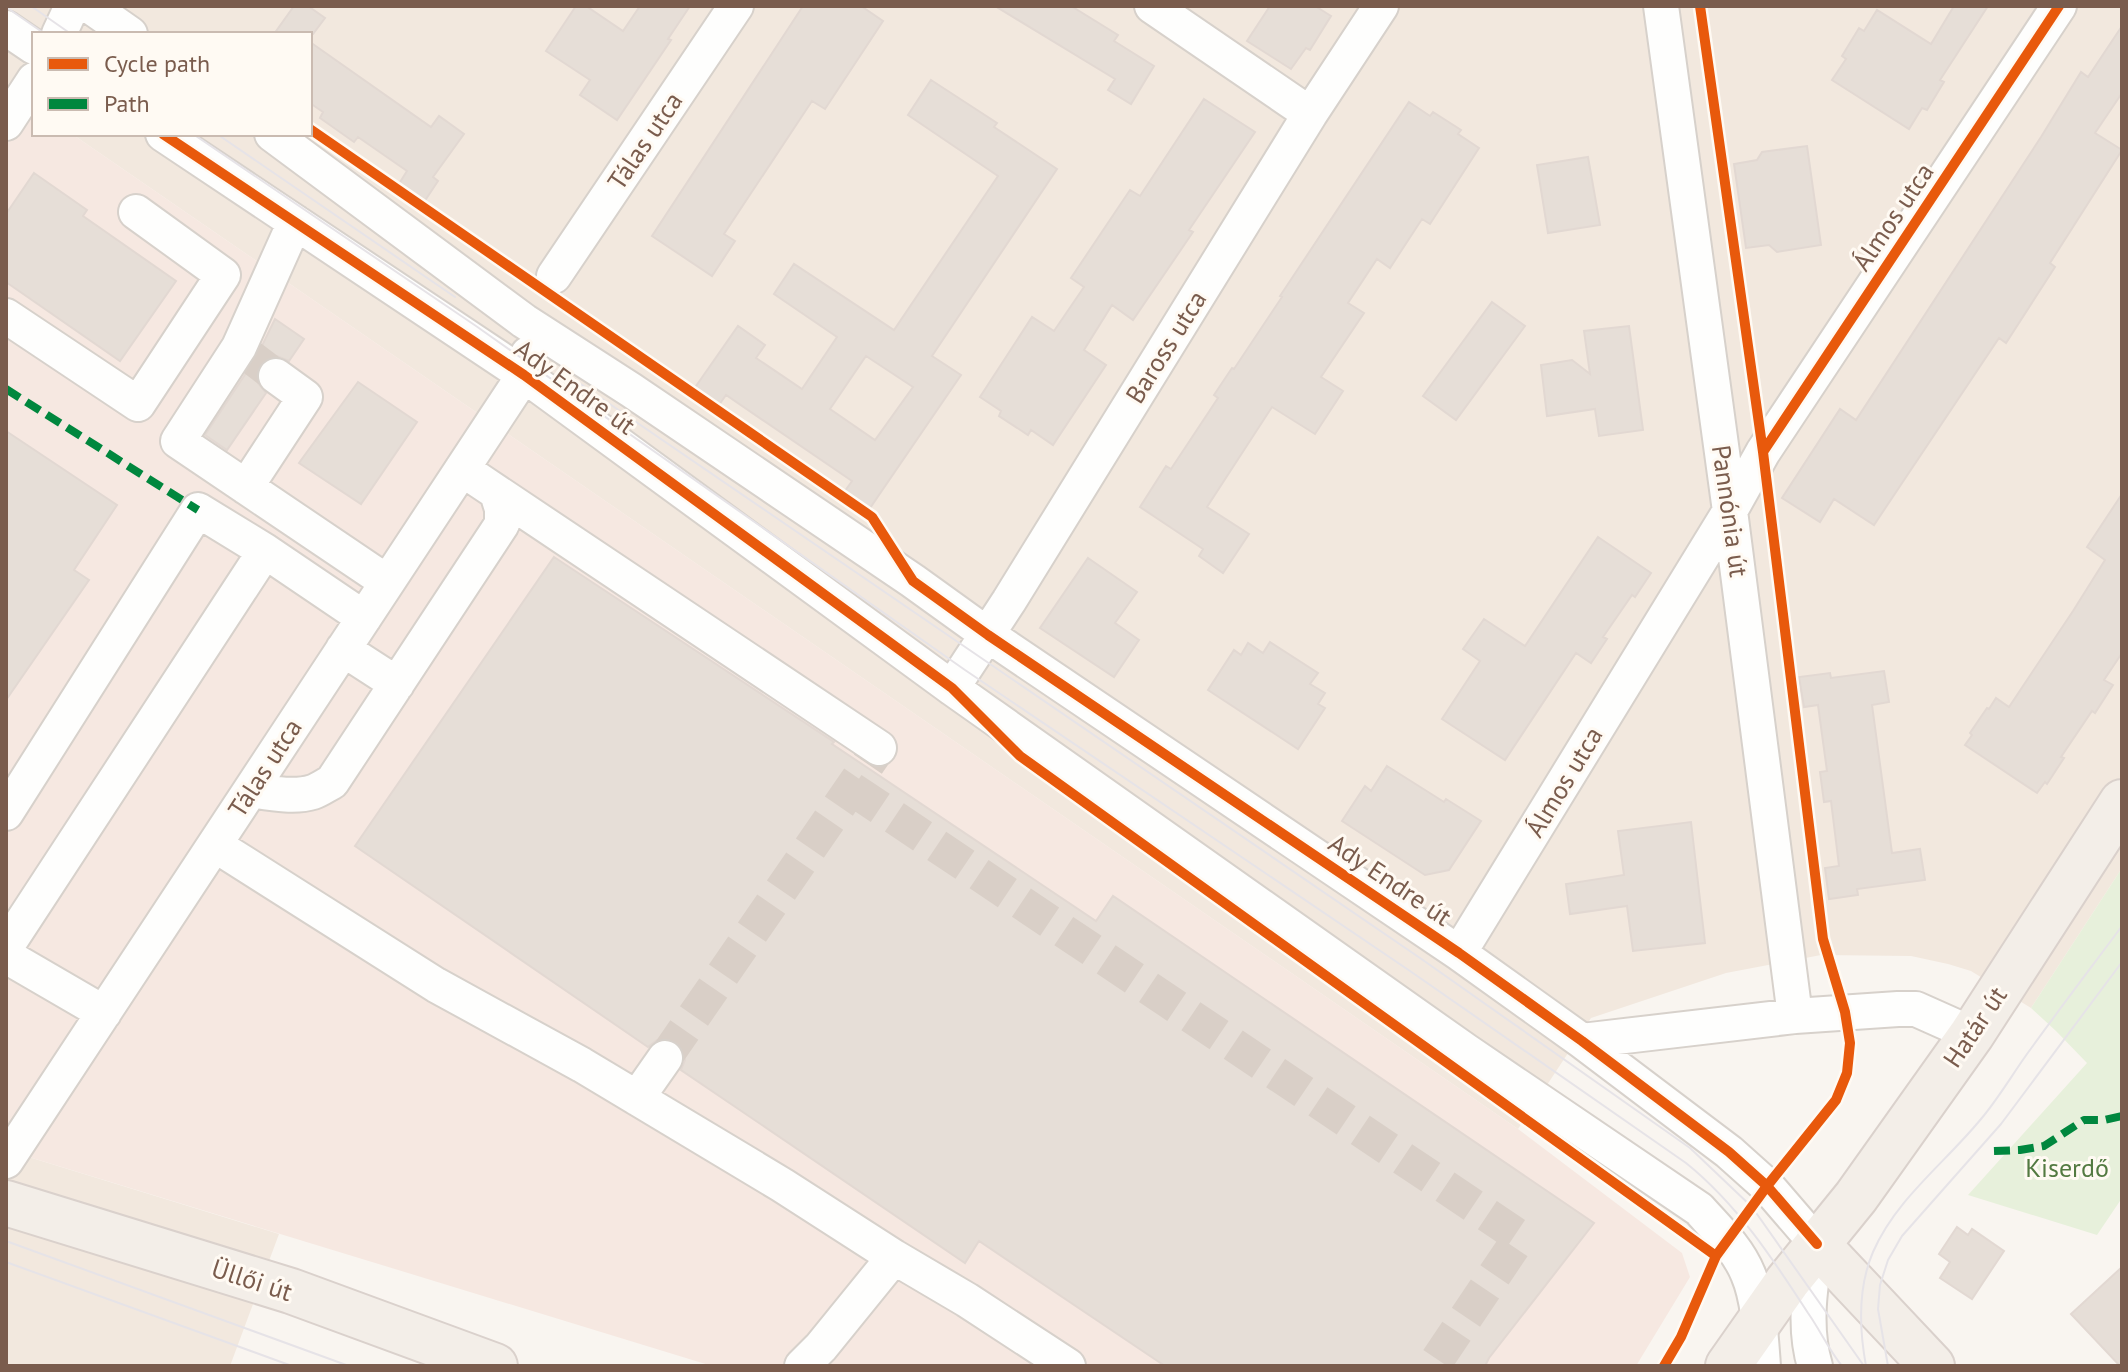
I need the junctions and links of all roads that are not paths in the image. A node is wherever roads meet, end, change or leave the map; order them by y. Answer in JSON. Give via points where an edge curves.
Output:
{"nodes":[{"id":1,"x":72,"y":6,"type":"edge"},
{"id":2,"x":90,"y":6,"type":"edge"},
{"id":3,"x":736,"y":6,"type":"edge"},
{"id":4,"x":1152,"y":6,"type":"edge"},
{"id":5,"x":1381,"y":6,"type":"edge"},
{"id":6,"x":1661,"y":6,"type":"edge"},
{"id":7,"x":2059,"y":6,"type":"edge"},
{"id":8,"x":6,"y":28,"type":"edge"},
{"id":9,"x":60,"y":32,"type":"edge"},
{"id":10,"x":127,"y":32,"type":"edge"},
{"id":11,"x":32,"y":46,"type":"edge"},
{"id":12,"x":32,"y":83,"type":"edge"},
{"id":13,"x":1310,"y":114,"type":"junction"},
{"id":14,"x":6,"y":123,"type":"edge"},
{"id":15,"x":166,"y":136,"type":"edge"},
{"id":16,"x":275,"y":136,"type":"edge"},
{"id":17,"x":136,"y":212,"type":"dead end"},
{"id":18,"x":295,"y":222,"type":"junction"},
{"id":19,"x":554,"y":276,"type":"dead end"},
{"id":20,"x":6,"y":316,"type":"edge"},
{"id":21,"x":524,"y":321,"type":"junction"},
{"id":22,"x":577,"y":355,"type":"junction"},
{"id":23,"x":255,"y":360,"type":"junction"},
{"id":24,"x":524,"y":375,"type":"junction"},
{"id":25,"x":462,"y":469,"type":"junction"},
{"id":26,"x":246,"y":487,"type":"junction"},
{"id":27,"x":497,"y":493,"type":"junction"},
{"id":28,"x":1730,"y":511,"type":"junction"},
{"id":29,"x":265,"y":551,"type":"junction"},
{"id":30,"x":387,"y":582,"type":"junction"},
{"id":31,"x":364,"y":618,"type":"junction"},
{"id":32,"x":988,"y":635,"type":"junction"},
{"id":33,"x":343,"y":649,"type":"junction"},
{"id":34,"x":397,"y":684,"type":"junction"},
{"id":35,"x":952,"y":688,"type":"junction"},
{"id":36,"x":879,"y":748,"type":"dead end"},
{"id":37,"x":251,"y":790,"type":"junction"},
{"id":38,"x":2122,"y":802,"type":"edge"},
{"id":39,"x":6,"y":813,"type":"edge"},
{"id":40,"x":215,"y":845,"type":"junction"},
{"id":41,"x":6,"y":947,"type":"edge"},
{"id":42,"x":1459,"y":953,"type":"junction"},
{"id":43,"x":6,"y":956,"type":"edge"},
{"id":44,"x":104,"y":1013,"type":"junction"},
{"id":45,"x":1795,"y":1016,"type":"junction"},
{"id":46,"x":1972,"y":1034,"type":"junction"},
{"id":47,"x":1582,"y":1041,"type":"junction"},
{"id":48,"x":665,"y":1058,"type":"tunnel mouth"},
{"id":49,"x":637,"y":1098,"type":"junction"},
{"id":50,"x":6,"y":1161,"type":"edge"},
{"id":51,"x":6,"y":1203,"type":"edge"},
{"id":52,"x":1817,"y":1244,"type":"junction"},
{"id":53,"x":894,"y":1257,"type":"junction"},
{"id":54,"x":1759,"y":1320,"type":"junction"},
{"id":55,"x":1812,"y":1357,"type":"edge"},
{"id":56,"x":816,"y":1360,"type":"edge"},
{"id":57,"x":495,"y":1366,"type":"edge"},
{"id":58,"x":1068,"y":1366,"type":"edge"},
{"id":59,"x":1728,"y":1366,"type":"edge"},
{"id":60,"x":1763,"y":1366,"type":"edge"},
{"id":61,"x":1932,"y":1366,"type":"edge"}],
"edges":[{"from":1,"to":9,"type":"street"},
{"from":2,"to":10,"type":"street"},
{"from":3,"to":19,"type":"street","name":"Tálas utca"},
{"from":4,"to":13,"type":"street"},
{"from":5,"to":13,"type":"street","name":"Baross utca"},
{"from":6,"to":28,"type":"street","name":"Pannónia út"},
{"from":7,"to":28,"type":"street","name":"Álmos utca","via":[[1763,452]]},
{"from":8,"to":11,"type":"street"},
{"from":12,"to":14,"type":"street"},
{"from":13,"to":32,"type":"street","name":"Baross utca"},
{"from":15,"to":18,"type":"street","name":"Ady Endre út"},
{"from":16,"to":21,"type":"street","name":"Ady Endre út"},
{"from":17,"to":20,"type":"street","via":[[223,275],[138,404]]},
{"from":18,"to":23,"type":"street"},
{"from":18,"to":24,"type":"street","name":"Ady Endre út"},
{"from":21,"to":22,"type":"street","name":"Ady Endre út"},
{"from":21,"to":24,"type":"street"},
{"from":22,"to":24,"type":"street"},
{"from":22,"to":32,"type":"street","name":"Ady Endre út"},
{"from":23,"to":26,"type":"street","via":[[305,397]]},
{"from":23,"to":26,"type":"street","via":[[178,441]]},
{"from":24,"to":25,"type":"street","name":"Tálas utca"},
{"from":24,"to":35,"type":"street","name":"Ady Endre út"},
{"from":25,"to":27,"type":"street"},
{"from":25,"to":30,"type":"street","name":"Tálas utca"},
{"from":26,"to":30,"type":"street"},
{"from":27,"to":34,"type":"street","via":[[502,524]]},
{"from":27,"to":36,"type":"street"},
{"from":28,"to":42,"type":"street","name":"Álmos utca"},
{"from":28,"to":45,"type":"street","name":"Pannónia út"},
{"from":29,"to":31,"type":"street"},
{"from":29,"to":39,"type":"street","via":[[198,510]]},
{"from":29,"to":41,"type":"street"},
{"from":30,"to":31,"type":"street","name":"Tálas utca"},
{"from":31,"to":33,"type":"street","name":"Tálas utca"},
{"from":32,"to":35,"type":"street","name":"Baross utca"},
{"from":32,"to":42,"type":"street","name":"Ady Endre út"},
{"from":33,"to":34,"type":"street"},
{"from":33,"to":37,"type":"street","name":"Tálas utca"},
{"from":34,"to":37,"type":"street","via":[[332,782],[293,794]]},
{"from":35,"to":54,"type":"street","name":"Ady Endre út","via":[[1699,1209],[1748,1274]]},
{"from":37,"to":40,"type":"street","name":"Tálas utca"},
{"from":38,"to":46,"type":"main road","name":"Határ út"},
{"from":40,"to":44,"type":"street","name":"Tálas utca"},
{"from":40,"to":49,"type":"street","via":[[436,985]]},
{"from":42,"to":47,"type":"street","name":"Ady Endre út"},
{"from":43,"to":44,"type":"street"},
{"from":44,"to":50,"type":"street","name":"Tálas utca"},
{"from":45,"to":46,"type":"street","via":[[1916,1009]]},
{"from":45,"to":47,"type":"street"},
{"from":46,"to":52,"type":"main road","name":"Határ út"},
{"from":47,"to":52,"type":"street","name":"Ady Endre út","via":[[1729,1152]]},
{"from":48,"to":49,"type":"street"},
{"from":49,"to":53,"type":"street"},
{"from":51,"to":57,"type":"main road","name":"Üllői út","via":[[291,1291]]},
{"from":52,"to":54,"type":"main road","name":"Határ út"},
{"from":52,"to":55,"type":"street","via":[[1809,1286]]},
{"from":52,"to":61,"type":"main road"},
{"from":53,"to":56,"type":"street"},
{"from":53,"to":58,"type":"street"},
{"from":54,"to":55,"type":"street","via":[[1780,1321],[1798,1331]]},
{"from":54,"to":59,"type":"main road","name":"Határ út"},
{"from":54,"to":60,"type":"street","name":"Ady Endre út"}]}
